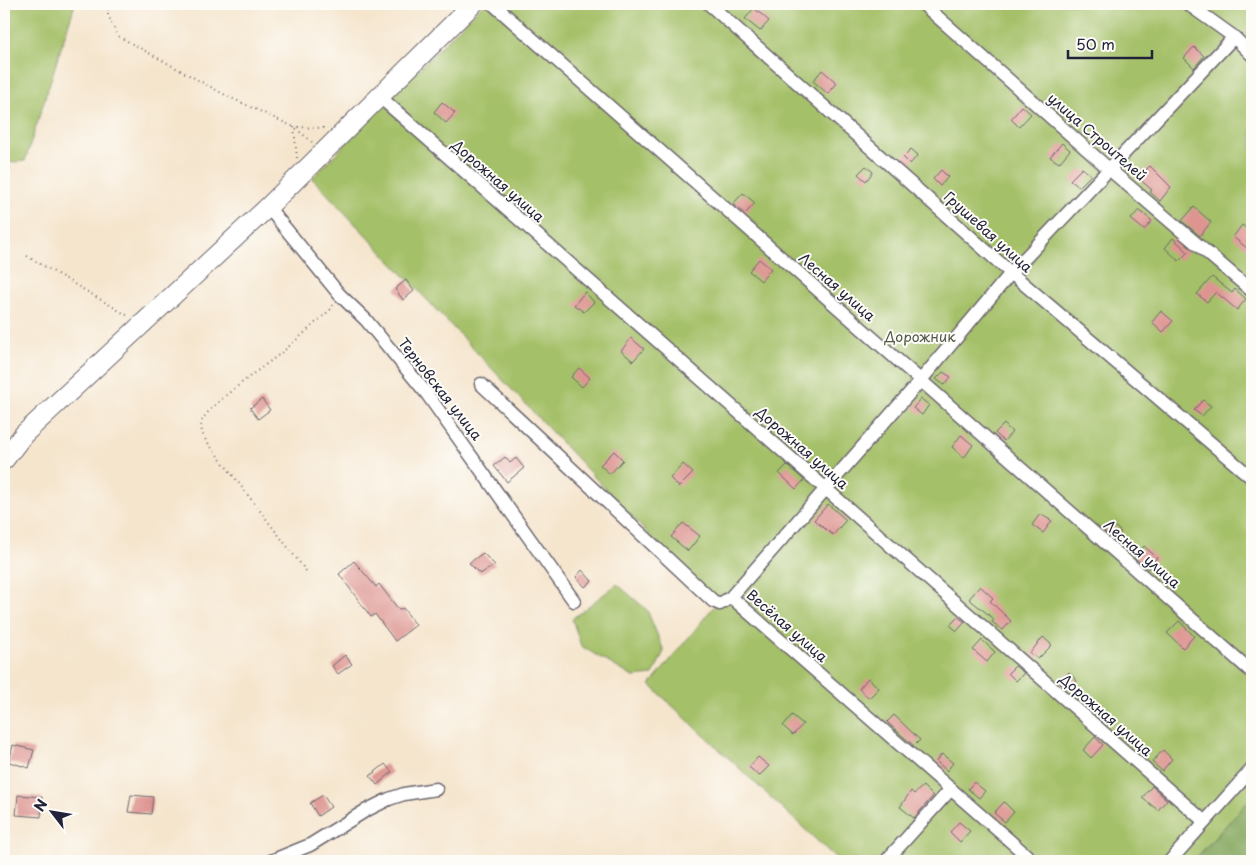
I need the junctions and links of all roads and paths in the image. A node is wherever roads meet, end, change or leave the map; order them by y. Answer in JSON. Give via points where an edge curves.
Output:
{"nodes":[{"id":1,"x":108,"y":4,"type":"edge"},
{"id":2,"x":473,"y":4,"type":"edge"},
{"id":3,"x":493,"y":4,"type":"edge"},
{"id":4,"x":709,"y":4,"type":"edge"},
{"id":5,"x":923,"y":4,"type":"edge"},
{"id":6,"x":1188,"y":4,"type":"edge"},
{"id":7,"x":1234,"y":37,"type":"junction"},
{"id":8,"x":1250,"y":47,"type":"edge"},
{"id":9,"x":380,"y":97,"type":"junction"},
{"id":10,"x":294,"y":127,"type":"junction"},
{"id":11,"x":348,"y":128,"type":"junction"},
{"id":12,"x":323,"y":152,"type":"junction"},
{"id":13,"x":1109,"y":169,"type":"junction"},
{"id":14,"x":299,"y":175,"type":"junction"},
{"id":15,"x":268,"y":207,"type":"junction"},
{"id":16,"x":27,"y":256,"type":"dead end"},
{"id":17,"x":1011,"y":273,"type":"junction"},
{"id":18,"x":1252,"y":291,"type":"edge"},
{"id":19,"x":339,"y":294,"type":"junction"},
{"id":20,"x":143,"y":324,"type":"junction"},
{"id":21,"x":921,"y":380,"type":"junction"},
{"id":22,"x":482,"y":384,"type":"dead end"},
{"id":23,"x":4,"y":460,"type":"edge"},
{"id":24,"x":1252,"y":478,"type":"edge"},
{"id":25,"x":825,"y":488,"type":"junction"},
{"id":26,"x":306,"y":571,"type":"dead end"},
{"id":27,"x":731,"y":597,"type":"junction"},
{"id":28,"x":574,"y":601,"type":"dead end"},
{"id":29,"x":1252,"y":672,"type":"edge"},
{"id":30,"x":1252,"y":769,"type":"edge"},
{"id":31,"x":436,"y":789,"type":"dead end"},
{"id":32,"x":951,"y":789,"type":"junction"},
{"id":33,"x":1205,"y":822,"type":"junction"},
{"id":34,"x":270,"y":861,"type":"edge"},
{"id":35,"x":886,"y":861,"type":"edge"},
{"id":36,"x":1033,"y":861,"type":"edge"},
{"id":37,"x":1170,"y":861,"type":"edge"}],
"edges":[{"from":1,"to":10,"type":"path","via":[[108,15],[118,36],[227,96]]},
{"from":2,"to":9,"type":"street"},
{"from":3,"to":21,"type":"street","name":"Лесная улица"},
{"from":4,"to":17,"type":"street","name":"Грушевая улица"},
{"from":5,"to":13,"type":"street","name":"улица Строителей"},
{"from":6,"to":7,"type":"street"},
{"from":7,"to":8,"type":"street"},
{"from":7,"to":13,"type":"street"},
{"from":9,"to":11,"type":"street"},
{"from":9,"to":25,"type":"street","name":"Дорожная улица"},
{"from":10,"to":11,"type":"path"},
{"from":10,"to":12,"type":"path"},
{"from":10,"to":14,"type":"path"},
{"from":11,"to":12,"type":"street"},
{"from":12,"to":14,"type":"street"},
{"from":13,"to":17,"type":"street"},
{"from":13,"to":18,"type":"street","name":"улица Строителей"},
{"from":14,"to":15,"type":"street"},
{"from":15,"to":19,"type":"street","name":"Терновская улица"},
{"from":15,"to":20,"type":"street"},
{"from":16,"to":20,"type":"path"},
{"from":17,"to":21,"type":"street"},
{"from":17,"to":24,"type":"street","name":"Грушевая улица"},
{"from":19,"to":26,"type":"path","via":[[331,309],[227,395],[202,420],[201,430],[205,439]]},
{"from":19,"to":28,"type":"street","name":"Терновская улица","via":[[366,320],[427,394]]},
{"from":20,"to":23,"type":"street","via":[[24,434]]},
{"from":21,"to":25,"type":"street"},
{"from":21,"to":29,"type":"street","name":"Лесная улица"},
{"from":22,"to":27,"type":"street","name":"Весёлая улица","via":[[713,601],[720,604]]},
{"from":25,"to":27,"type":"street"},
{"from":25,"to":33,"type":"street","name":"Дорожная улица"},
{"from":27,"to":32,"type":"street","name":"Весёлая улица"},
{"from":30,"to":33,"type":"street"},
{"from":31,"to":34,"type":"street","via":[[389,799],[310,845]]},
{"from":32,"to":35,"type":"street"},
{"from":32,"to":36,"type":"street","name":"Весёлая улица"},
{"from":33,"to":37,"type":"street"}]}
